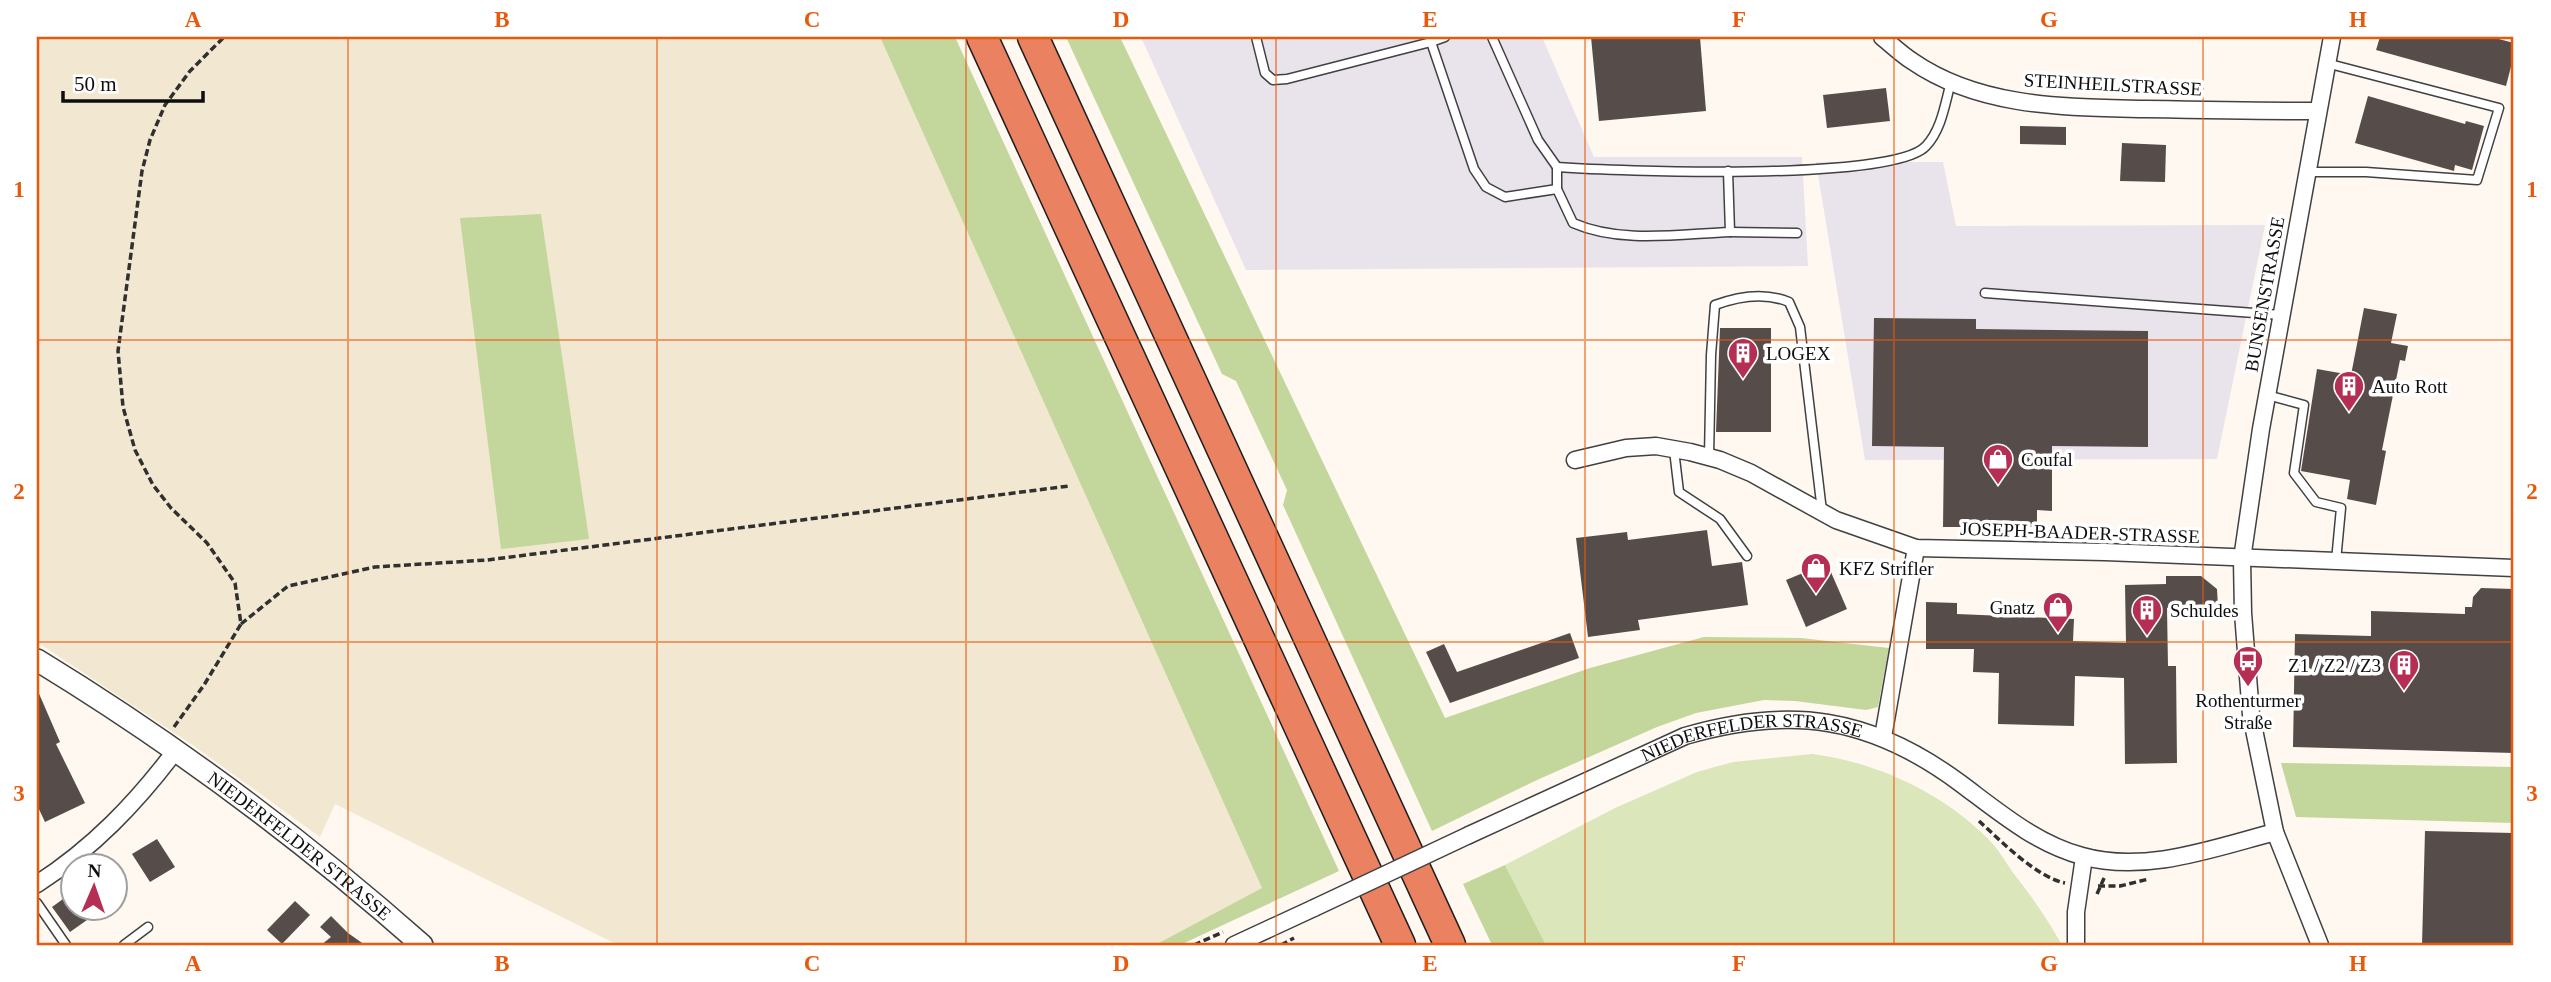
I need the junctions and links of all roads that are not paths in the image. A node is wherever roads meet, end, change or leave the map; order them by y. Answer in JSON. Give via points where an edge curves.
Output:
{"nodes":[{"id":1,"x":982,"y":37,"type":"edge"},
{"id":2,"x":1033,"y":37,"type":"edge"},
{"id":3,"x":1256,"y":37,"type":"edge"},
{"id":4,"x":1445,"y":37,"type":"edge"},
{"id":5,"x":1492,"y":37,"type":"edge"},
{"id":6,"x":1882,"y":37,"type":"edge"},
{"id":7,"x":2332,"y":37,"type":"edge"},
{"id":8,"x":1431,"y":42,"type":"junction"},
{"id":9,"x":2326,"y":63,"type":"junction"},
{"id":10,"x":1951,"y":82,"type":"junction"},
{"id":11,"x":2316,"y":111,"type":"junction"},
{"id":12,"x":1557,"y":167,"type":"junction"},
{"id":13,"x":1728,"y":171,"type":"junction"},
{"id":14,"x":2306,"y":172,"type":"junction"},
{"id":15,"x":1557,"y":189,"type":"junction"},
{"id":16,"x":1730,"y":232,"type":"junction"},
{"id":17,"x":1797,"y":233,"type":"dead end"},
{"id":18,"x":1985,"y":293,"type":"dead end"},
{"id":19,"x":2281,"y":315,"type":"junction"},
{"id":20,"x":2267,"y":395,"type":"junction"},
{"id":21,"x":1674,"y":450,"type":"junction"},
{"id":22,"x":1709,"y":457,"type":"junction"},
{"id":23,"x":1575,"y":460,"type":"dead end"},
{"id":24,"x":1822,"y":512,"type":"junction"},
{"id":25,"x":1916,"y":548,"type":"junction"},
{"id":26,"x":1747,"y":556,"type":"dead end"},
{"id":27,"x":2242,"y":559,"type":"junction"},
{"id":28,"x":2336,"y":562,"type":"junction"},
{"id":29,"x":2514,"y":568,"type":"edge"},
{"id":30,"x":37,"y":660,"type":"edge"},
{"id":31,"x":1883,"y":737,"type":"junction"},
{"id":32,"x":169,"y":746,"type":"junction"},
{"id":33,"x":2275,"y":832,"type":"junction"},
{"id":34,"x":2084,"y":857,"type":"junction"},
{"id":35,"x":37,"y":884,"type":"edge"},
{"id":36,"x":37,"y":902,"type":"edge"},
{"id":37,"x":148,"y":927,"type":"dead end"},
{"id":38,"x":2315,"y":943,"type":"edge"},
{"id":39,"x":66,"y":945,"type":"edge"},
{"id":40,"x":124,"y":945,"type":"edge"},
{"id":41,"x":422,"y":945,"type":"edge"},
{"id":42,"x":1234,"y":945,"type":"edge"},
{"id":43,"x":1400,"y":945,"type":"edge"},
{"id":44,"x":1450,"y":945,"type":"edge"},
{"id":45,"x":2076,"y":945,"type":"edge"}],
"edges":[{"from":1,"to":43,"type":"highway"},
{"from":2,"to":44,"type":"highway"},
{"from":3,"to":8,"type":"lane","via":[[1265,72],[1273,80]]},
{"from":4,"to":8,"type":"lane"},
{"from":5,"to":12,"type":"lane","via":[[1538,140]]},
{"from":6,"to":10,"type":"street","name":"STEINHEILSTRASSE","via":[[1912,61]]},
{"from":7,"to":9,"type":"street","name":"BUNSENSTRASSE"},
{"from":8,"to":15,"type":"lane","via":[[1474,169],[1486,187],[1505,197]]},
{"from":9,"to":11,"type":"street","name":"BUNSENSTRASSE"},
{"from":9,"to":14,"type":"lane","via":[[2499,108],[2477,180]]},
{"from":10,"to":11,"type":"street","name":"STEINHEILSTRASSE","via":[[2022,103],[2067,107]]},
{"from":10,"to":13,"type":"lane","via":[[1940,123],[1926,147],[1900,160],[1805,170]]},
{"from":11,"to":14,"type":"street","name":"BUNSENSTRASSE"},
{"from":12,"to":13,"type":"lane"},
{"from":12,"to":15,"type":"lane"},
{"from":13,"to":16,"type":"lane"},
{"from":14,"to":19,"type":"street","name":"BUNSENSTRASSE"},
{"from":15,"to":16,"type":"lane","via":[[1573,223],[1593,232]]},
{"from":16,"to":17,"type":"lane"},
{"from":18,"to":19,"type":"lane"},
{"from":19,"to":20,"type":"street","name":"BUNSENSTRASSE"},
{"from":20,"to":27,"type":"street","name":"BUNSENSTRASSE"},
{"from":20,"to":28,"type":"lane","via":[[2304,405],[2294,473],[2316,502],[2340,508]]},
{"from":21,"to":22,"type":"street","name":"JOSEPH-BAADER-STRASSE"},
{"from":21,"to":23,"type":"street","name":"JOSEPH-BAADER-STRASSE","via":[[1626,448]]},
{"from":21,"to":26,"type":"lane","via":[[1679,492],[1720,519]]},
{"from":22,"to":24,"type":"street","name":"JOSEPH-BAADER-STRASSE","via":[[1751,473]]},
{"from":22,"to":24,"type":"lane","via":[[1715,305],[1747,296],[1777,296],[1788,302],[1800,327]]},
{"from":24,"to":25,"type":"street","name":"JOSEPH-BAADER-STRASSE"},
{"from":25,"to":27,"type":"street","name":"JOSEPH-BAADER-STRASSE"},
{"from":25,"to":31,"type":"street"},
{"from":27,"to":28,"type":"street"},
{"from":27,"to":33,"type":"street","name":"BUNSENSTRASSE","via":[[2251,715]]},
{"from":28,"to":29,"type":"street"},
{"from":30,"to":32,"type":"street","name":"NIEDERFELDER STRASSE"},
{"from":31,"to":34,"type":"street","name":"NIEDERFELDER STRASSE","via":[[1946,772],[2029,834]]},
{"from":31,"to":42,"type":"street","name":"NIEDERFELDER STRASSE","bridge":true,"via":[[1810,720],[1718,726],[1685,736]]},
{"from":32,"to":35,"type":"street","via":[[154,780],[106,832]]},
{"from":32,"to":41,"type":"street","name":"NIEDERFELDER STRASSE","via":[[265,816]]},
{"from":33,"to":34,"type":"street","name":"NIEDERFELDER STRASSE","via":[[2158,860]]},
{"from":33,"to":38,"type":"street","name":"BUNSENSTRASSE"},
{"from":34,"to":45,"type":"street"},
{"from":36,"to":39,"type":"lane"},
{"from":37,"to":40,"type":"lane"}]}
